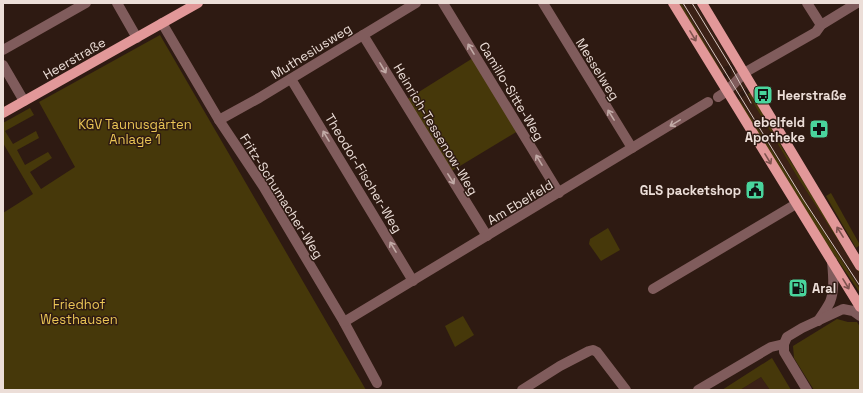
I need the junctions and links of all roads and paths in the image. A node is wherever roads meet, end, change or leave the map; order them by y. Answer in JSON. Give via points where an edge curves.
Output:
{"nodes":[{"id":1,"x":86,"y":3,"type":"edge"},
{"id":2,"x":117,"y":3,"type":"edge"},
{"id":3,"x":198,"y":3,"type":"edge"},
{"id":4,"x":416,"y":3,"type":"edge"},
{"id":5,"x":443,"y":3,"type":"edge"},
{"id":6,"x":543,"y":3,"type":"edge"},
{"id":7,"x":673,"y":3,"type":"edge"},
{"id":8,"x":702,"y":3,"type":"edge"},
{"id":9,"x":807,"y":3,"type":"edge"},
{"id":10,"x":857,"y":3,"type":"edge"},
{"id":11,"x":162,"y":23,"type":"junction"},
{"id":12,"x":821,"y":25,"type":"junction"},
{"id":13,"x":363,"y":34,"type":"junction"},
{"id":14,"x":137,"y":38,"type":"junction"},
{"id":15,"x":3,"y":50,"type":"edge"},
{"id":16,"x":3,"y":66,"type":"edge"},
{"id":17,"x":744,"y":73,"type":"junction"},
{"id":18,"x":291,"y":79,"type":"junction"},
{"id":19,"x":727,"y":91,"type":"junction"},
{"id":20,"x":718,"y":97,"type":"dead end"},
{"id":21,"x":24,"y":102,"type":"junction"},
{"id":22,"x":708,"y":102,"type":"dead end"},
{"id":23,"x":3,"y":113,"type":"edge"},
{"id":24,"x":219,"y":120,"type":"junction"},
{"id":25,"x":632,"y":148,"type":"junction"},
{"id":26,"x":559,"y":193,"type":"junction"},
{"id":27,"x":796,"y":204,"type":"junction"},
{"id":28,"x":487,"y":236,"type":"junction"},
{"id":29,"x":832,"y":261,"type":"junction"},
{"id":30,"x":860,"y":266,"type":"edge"},
{"id":31,"x":414,"y":281,"type":"junction"},
{"id":32,"x":653,"y":289,"type":"dead end"},
{"id":33,"x":860,"y":307,"type":"edge"},
{"id":34,"x":860,"y":316,"type":"edge"},
{"id":35,"x":818,"y":321,"type":"junction"},
{"id":36,"x":344,"y":322,"type":"junction"},
{"id":37,"x":784,"y":344,"type":"junction"},
{"id":38,"x":377,"y":383,"type":"dead end"},
{"id":39,"x":522,"y":390,"type":"edge"},
{"id":40,"x":626,"y":390,"type":"edge"},
{"id":41,"x":698,"y":390,"type":"edge"},
{"id":42,"x":807,"y":390,"type":"edge"}],
"edges":[{"from":1,"to":15,"type":"street"},
{"from":2,"to":14,"type":"street"},
{"from":3,"to":11,"type":"main road","name":"Heerstraße"},
{"from":4,"to":13,"type":"street","name":"Muthesiusweg"},
{"from":26,"to":5,"type":"street","name":"Camillo-Sitte-Weg","one_way":true},
{"from":25,"to":6,"type":"street","name":"Messelweg","one_way":true},
{"from":7,"to":19,"type":"main road","one_way":true},
{"from":8,"to":17,"type":"main road"},
{"from":9,"to":12,"type":"street"},
{"from":10,"to":12,"type":"street"},
{"from":11,"to":14,"type":"main road","name":"Heerstraße"},
{"from":11,"to":24,"type":"street","name":"Fritz-Schumacher-Weg"},
{"from":12,"to":17,"type":"street","via":[[816,32]]},
{"from":13,"to":18,"type":"street","name":"Muthesiusweg"},
{"from":13,"to":28,"type":"street","name":"Heinrich-Tessenow-Weg","one_way":true},
{"from":14,"to":21,"type":"main road","name":"Heerstraße"},
{"from":16,"to":21,"type":"street"},
{"from":17,"to":19,"type":"street"},
{"from":30,"to":17,"type":"main road","one_way":true},
{"from":18,"to":24,"type":"street","name":"Muthesiusweg"},
{"from":31,"to":18,"type":"street","name":"Theodor-Fischer-Weg","one_way":true},
{"from":19,"to":20,"type":"street"},
{"from":19,"to":27,"type":"main road","one_way":true},
{"from":21,"to":23,"type":"main road","name":"Heerstraße"},
{"from":22,"to":25,"type":"street","name":"Am Ebelfeld","one_way":true},
{"from":24,"to":36,"type":"street","name":"Fritz-Schumacher-Weg","via":[[263,186]]},
{"from":25,"to":26,"type":"street","name":"Am Ebelfeld"},
{"from":26,"to":28,"type":"street","name":"Am Ebelfeld"},
{"from":27,"to":29,"type":"main road"},
{"from":27,"to":32,"type":"street"},
{"from":28,"to":31,"type":"street","name":"Am Ebelfeld"},
{"from":29,"to":33,"type":"main road","one_way":true},
{"from":29,"to":35,"type":"street","via":[[834,282],[830,302]]},
{"from":31,"to":36,"type":"street","name":"Am Ebelfeld"},
{"from":34,"to":35,"type":"street","via":[[843,309]]},
{"from":35,"to":37,"type":"street","via":[[787,337]]},
{"from":36,"to":38,"type":"street","name":"Fritz-Schumacher-Weg"},
{"from":37,"to":41,"type":"street","via":[[771,347]]},
{"from":37,"to":42,"type":"street","via":[[786,357]]},
{"from":39,"to":40,"type":"street","via":[[560,366],[593,350],[598,352]]}]}
